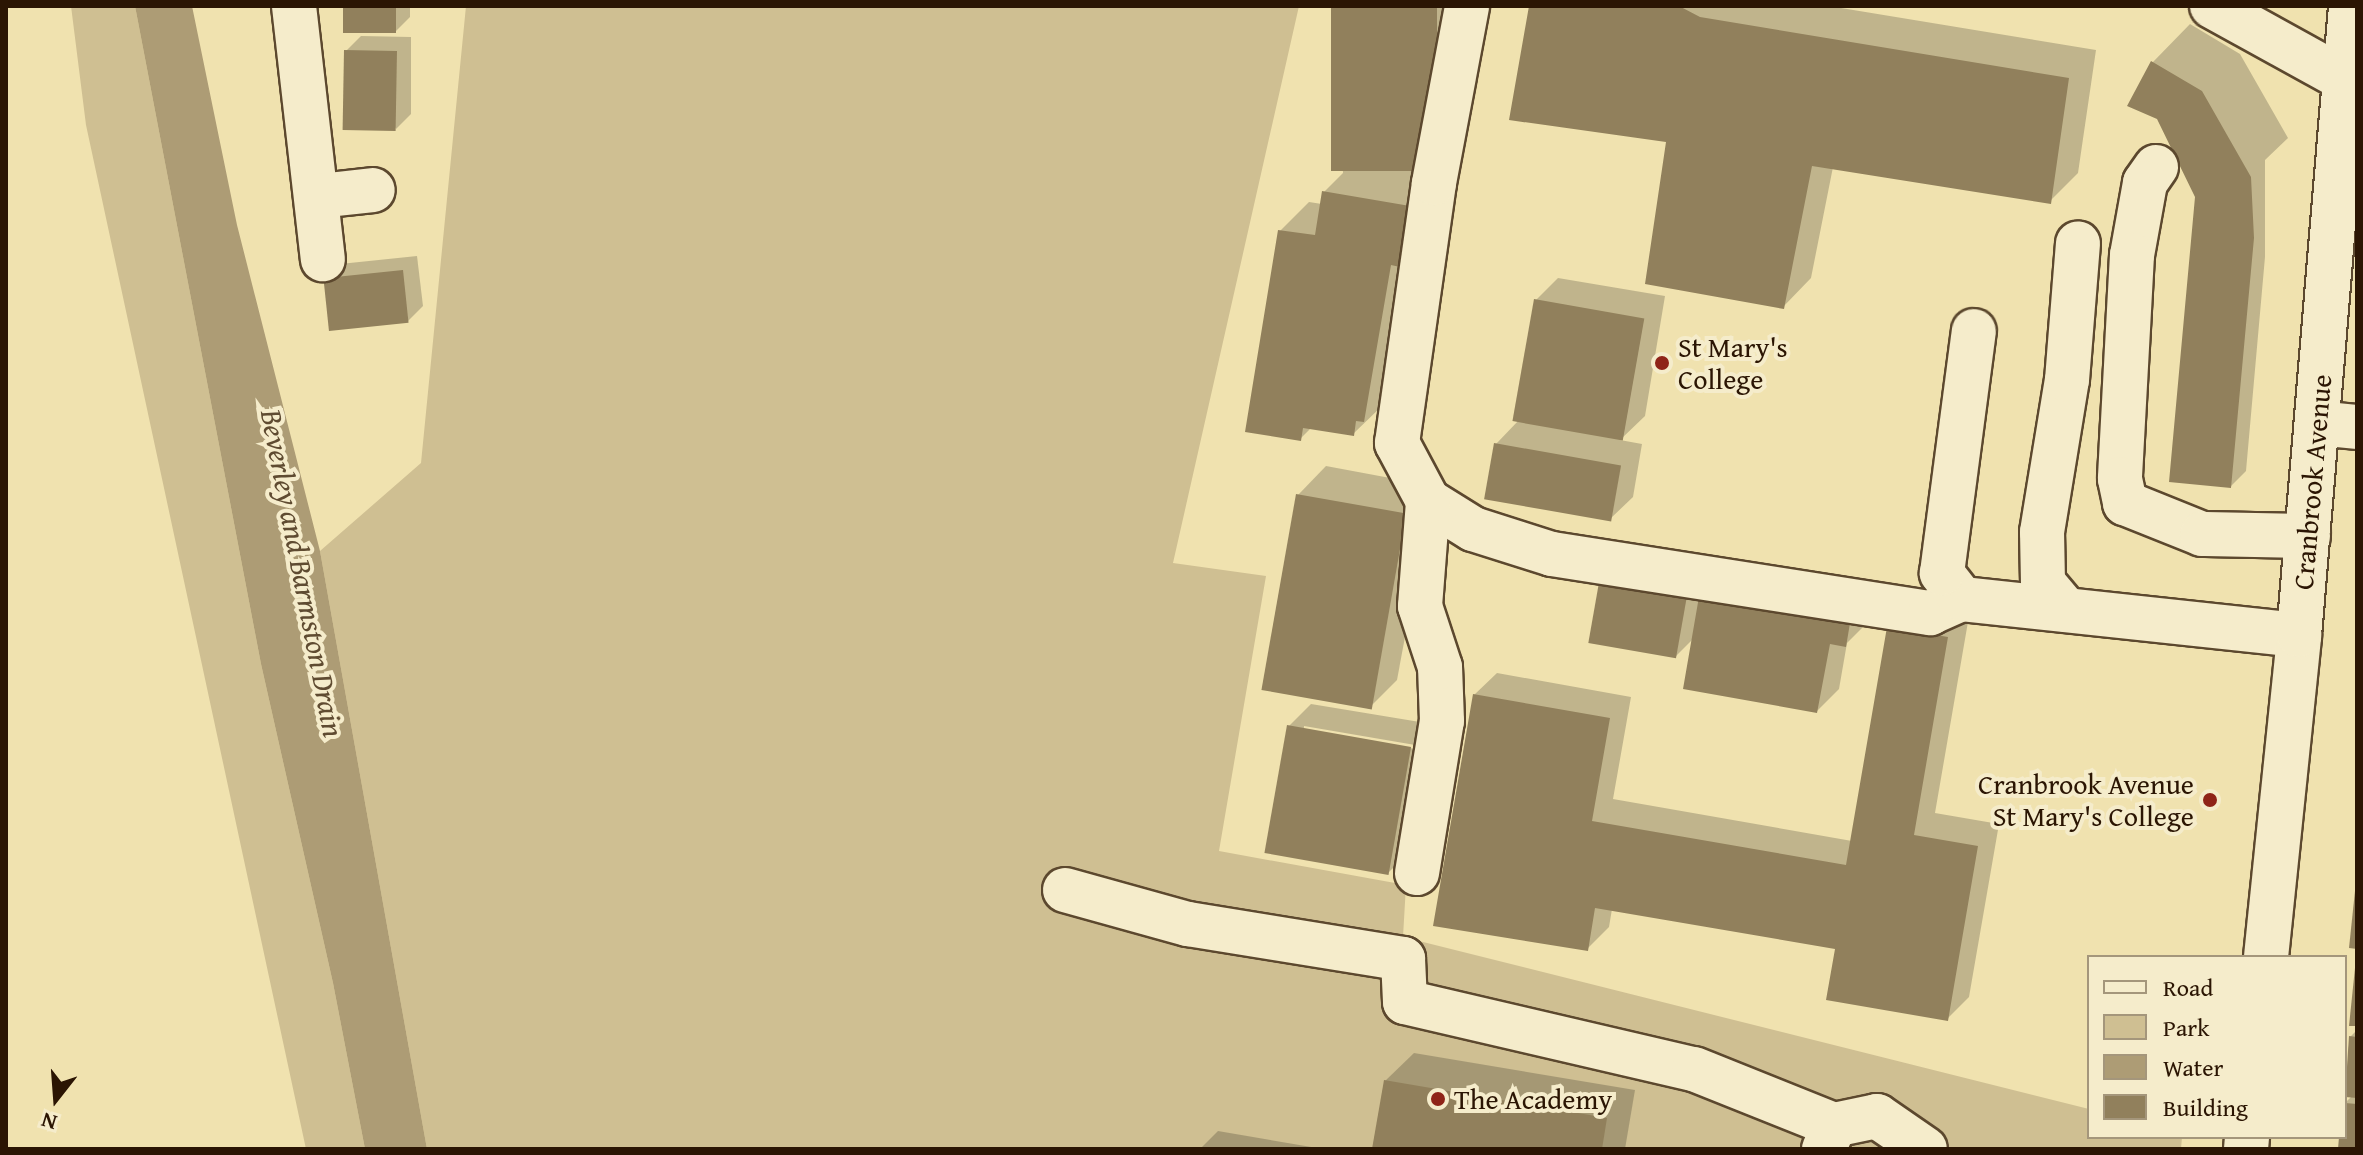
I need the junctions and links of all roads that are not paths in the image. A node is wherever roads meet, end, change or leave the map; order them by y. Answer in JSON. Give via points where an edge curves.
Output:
{"nodes":[{"id":1,"x":294,"y":6,"type":"edge"},
{"id":2,"x":1467,"y":6,"type":"edge"},
{"id":3,"x":2212,"y":6,"type":"edge"},
{"id":4,"x":2351,"y":6,"type":"edge"},
{"id":5,"x":2352,"y":84,"type":"edge"},
{"id":6,"x":2156,"y":167,"type":"dead end"},
{"id":7,"x":373,"y":190,"type":"dead end"},
{"id":8,"x":319,"y":196,"type":"junction"},
{"id":9,"x":2078,"y":243,"type":"dead end"},
{"id":10,"x":323,"y":259,"type":"dead end"},
{"id":11,"x":1974,"y":331,"type":"dead end"},
{"id":12,"x":2337,"y":425,"type":"edge"},
{"id":13,"x":1428,"y":501,"type":"junction"},
{"id":14,"x":2308,"y":536,"type":"junction"},
{"id":15,"x":1962,"y":599,"type":"junction"},
{"id":16,"x":2066,"y":610,"type":"junction"},
{"id":17,"x":2299,"y":635,"type":"junction"},
{"id":18,"x":1417,"y":873,"type":"dead end"},
{"id":19,"x":1065,"y":890,"type":"dead end"},
{"id":20,"x":2266,"y":955,"type":"edge"},
{"id":21,"x":1829,"y":1137,"type":"edge"},
{"id":22,"x":1925,"y":1149,"type":"edge"}],
"edges":[{"from":1,"to":8,"type":"street"},
{"from":2,"to":13,"type":"street","via":[[1434,183],[1397,443]]},
{"from":3,"to":5,"type":"street"},
{"from":4,"to":5,"type":"street","name":"Cranbrook Avenue"},
{"from":5,"to":12,"type":"street","name":"Cranbrook Avenue"},
{"from":6,"to":14,"type":"street","via":[[2145,183],[2132,255],[2120,464],[2125,503],[2202,534]]},
{"from":7,"to":8,"type":"street"},
{"from":8,"to":10,"type":"street"},
{"from":9,"to":16,"type":"street","via":[[2067,380],[2042,532],[2043,583]]},
{"from":11,"to":15,"type":"street","via":[[1942,573]]},
{"from":12,"to":14,"type":"street","name":"Cranbrook Avenue"},
{"from":13,"to":15,"type":"street","via":[[1473,529],[1552,554],[1930,613]]},
{"from":13,"to":18,"type":"street","via":[[1420,606],[1440,667],[1442,721]]},
{"from":14,"to":17,"type":"street","name":"Cranbrook Avenue"},
{"from":15,"to":16,"type":"street"},
{"from":16,"to":17,"type":"street"},
{"from":17,"to":20,"type":"street","name":"Cranbrook Avenue"},
{"from":19,"to":21,"type":"street","via":[[1188,924],[1403,959],[1405,1002],[1694,1069]]},
{"from":21,"to":22,"type":"street","via":[[1877,1116]]}]}
